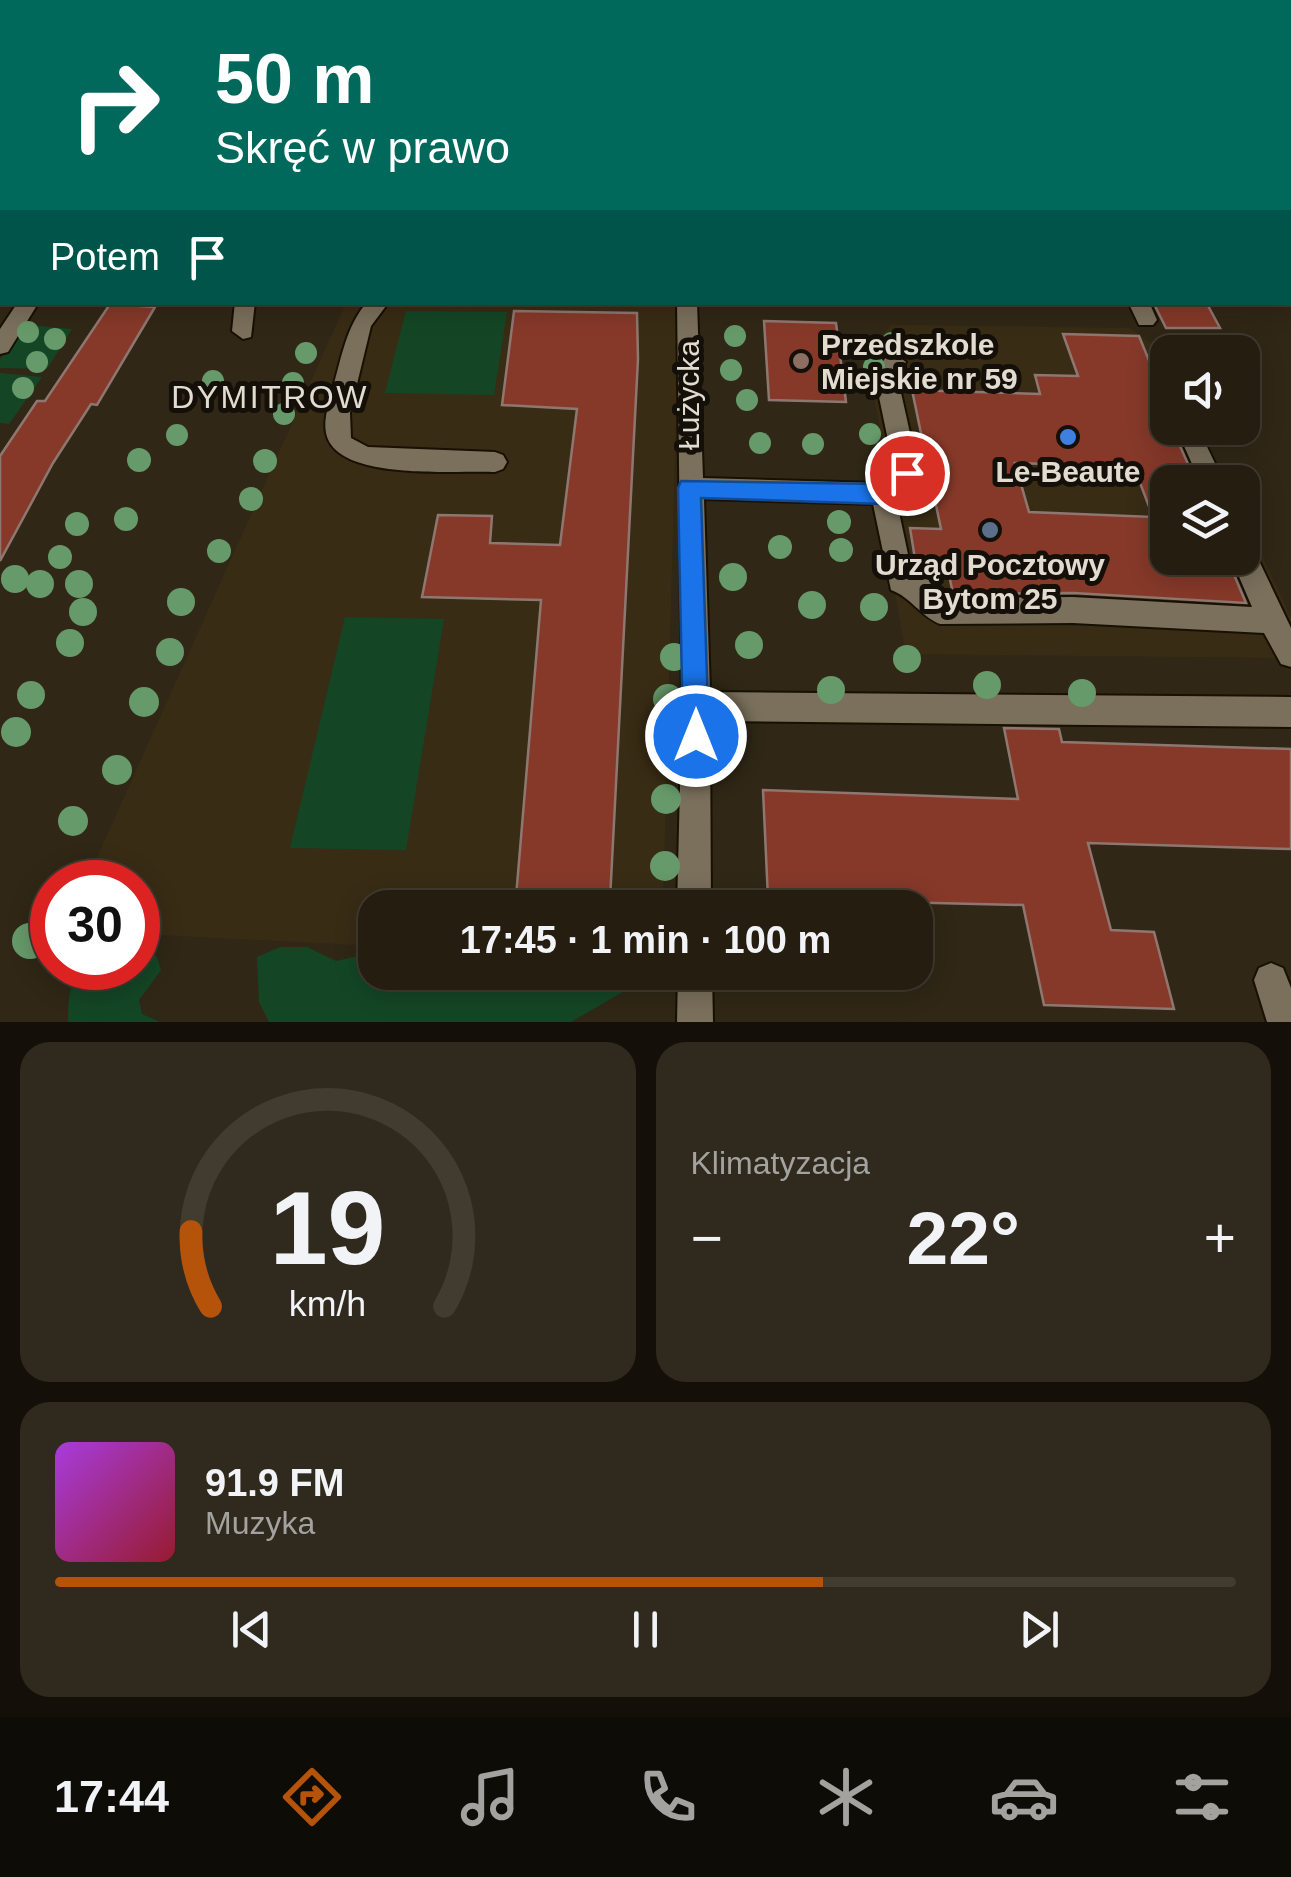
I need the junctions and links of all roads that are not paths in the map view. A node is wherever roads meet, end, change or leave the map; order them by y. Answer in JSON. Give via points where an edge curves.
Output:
{"nodes":[{"id":1,"x":28,"y":305,"type":"edge"},
{"id":2,"x":244,"y":305,"type":"edge"},
{"id":3,"x":377,"y":305,"type":"edge"},
{"id":4,"x":687,"y":305,"type":"edge"},
{"id":5,"x":243,"y":330,"type":"dead end"},
{"id":6,"x":0,"y":346,"type":"edge"},
{"id":7,"x":895,"y":362,"type":"dead end"},
{"id":8,"x":495,"y":462,"type":"dead end"},
{"id":9,"x":689,"y":488,"type":"junction"},
{"id":10,"x":883,"y":494,"type":"junction"},
{"id":11,"x":1252,"y":575,"type":"edge"},
{"id":12,"x":1272,"y":621,"type":"junction"},
{"id":13,"x":1291,"y":654,"type":"edge"},
{"id":14,"x":696,"y":706,"type":"junction"},
{"id":15,"x":1291,"y":712,"type":"edge"},
{"id":16,"x":694,"y":890,"type":"edge"},
{"id":17,"x":1271,"y":980,"type":"dead end"},
{"id":18,"x":695,"y":990,"type":"edge"},
{"id":19,"x":695,"y":1022,"type":"edge"},
{"id":20,"x":1285,"y":1022,"type":"edge"}],
"edges":[{"from":1,"to":6,"type":"street"},
{"from":2,"to":5,"type":"street"},
{"from":3,"to":8,"type":"street","via":[[362,324],[338,413],[342,444],[364,457]]},
{"from":4,"to":9,"type":"street","name":"Łużycka"},
{"from":7,"to":10,"type":"street","via":[[884,373],[907,473]]},
{"from":9,"to":10,"type":"street"},
{"from":9,"to":14,"type":"street","name":"Łużycka"},
{"from":10,"to":12,"type":"street","via":[[900,581],[919,588],[940,611],[1074,610]]},
{"from":11,"to":12,"type":"street"},
{"from":12,"to":13,"type":"street"},
{"from":14,"to":15,"type":"street"},
{"from":14,"to":16,"type":"street","name":"Łużycka"},
{"from":17,"to":20,"type":"street"},
{"from":18,"to":19,"type":"street"}]}
